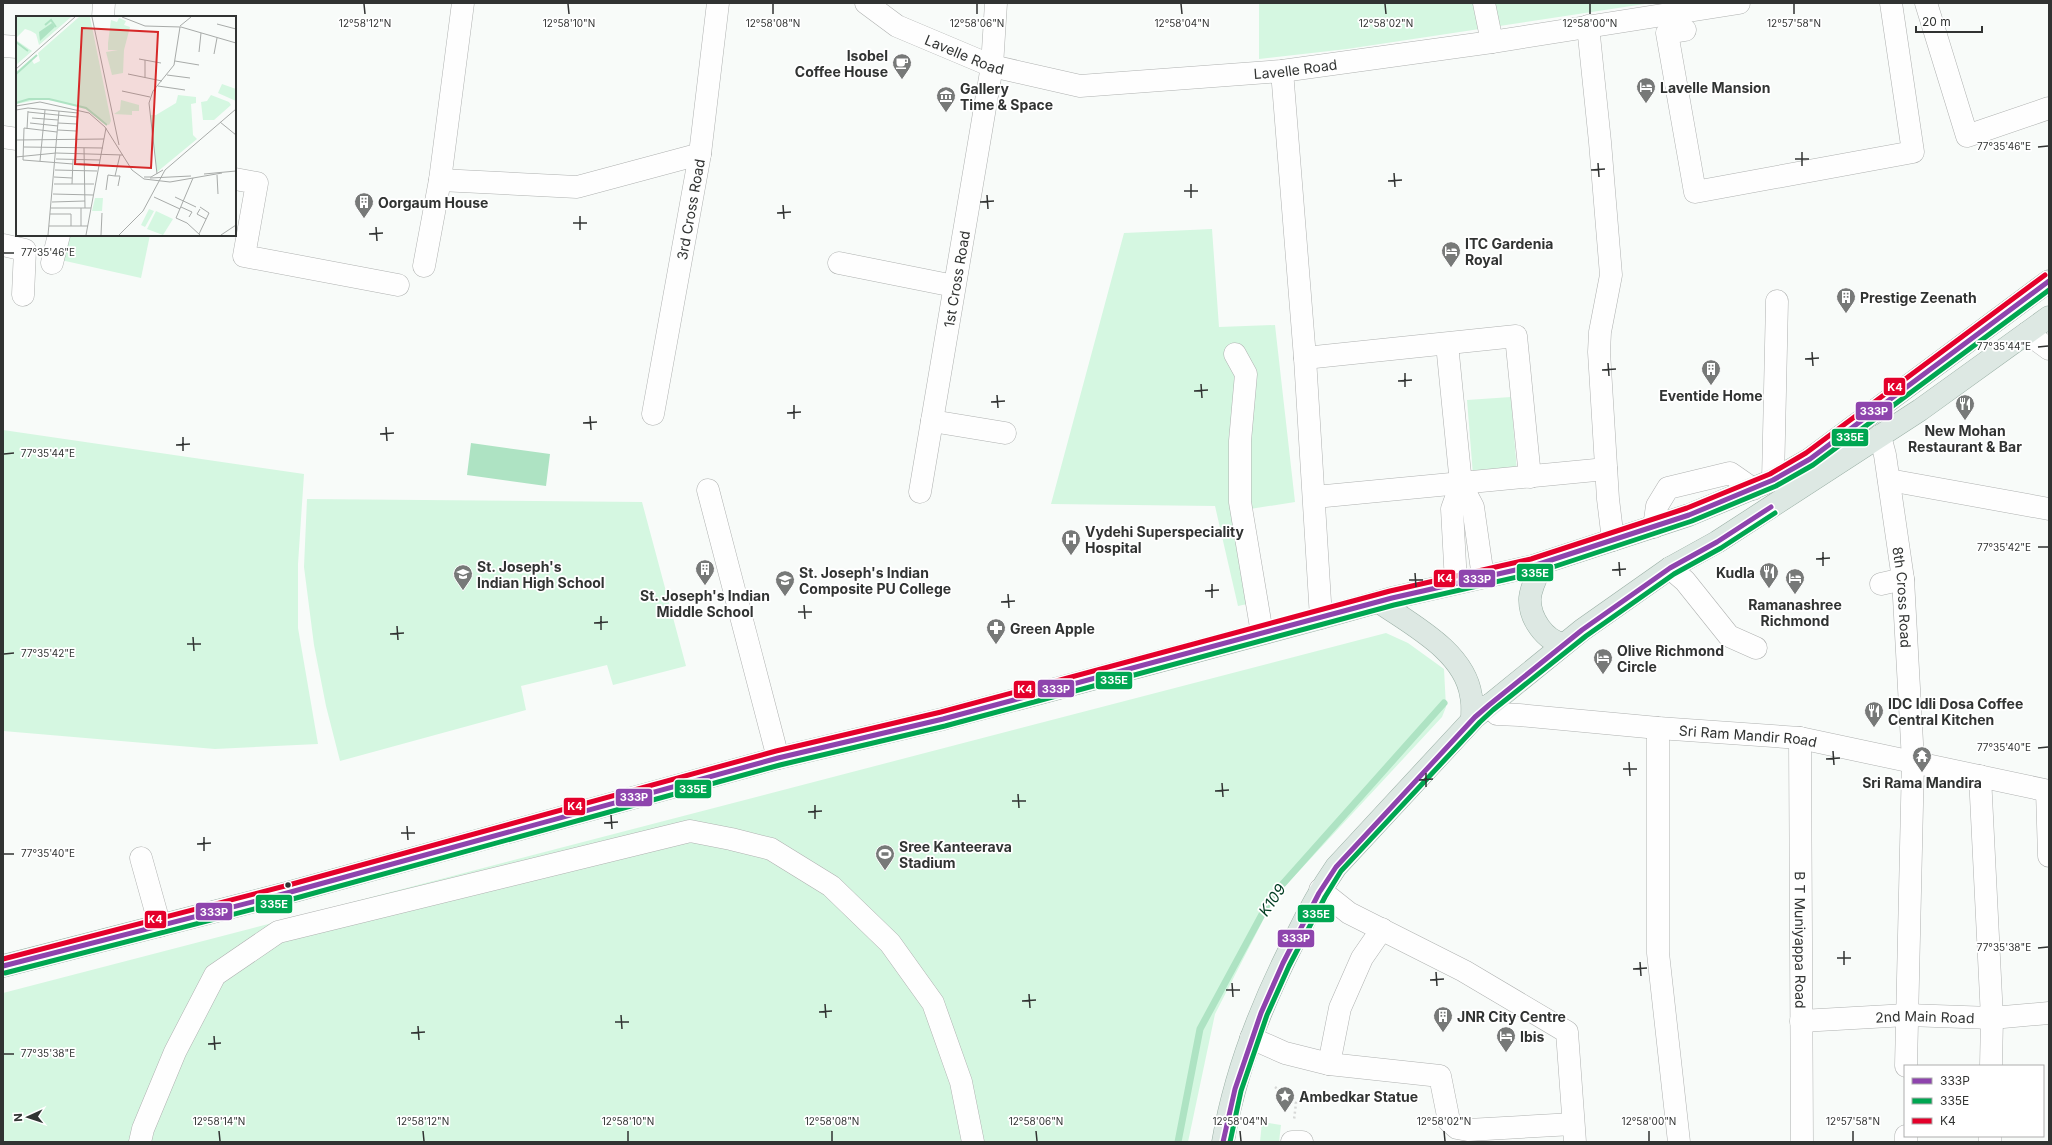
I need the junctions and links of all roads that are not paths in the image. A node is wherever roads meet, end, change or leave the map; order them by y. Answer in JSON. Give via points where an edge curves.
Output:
{"nodes":[{"id":1,"x":104,"y":3,"type":"edge"},
{"id":2,"x":463,"y":3,"type":"edge"},
{"id":3,"x":718,"y":3,"type":"edge"},
{"id":4,"x":866,"y":3,"type":"edge"},
{"id":5,"x":996,"y":3,"type":"edge"},
{"id":6,"x":1484,"y":3,"type":"edge"},
{"id":7,"x":1739,"y":3,"type":"edge"},
{"id":8,"x":1892,"y":3,"type":"edge"},
{"id":9,"x":1926,"y":3,"type":"edge"},
{"id":10,"x":103,"y":16,"type":"edge"},
{"id":11,"x":1677,"y":25,"type":"junction"},
{"id":12,"x":1588,"y":26,"type":"junction"},
{"id":13,"x":1924,"y":30,"type":"dead end"},
{"id":14,"x":1492,"y":42,"type":"junction"},
{"id":15,"x":3,"y":46,"type":"edge"},
{"id":16,"x":16,"y":47,"type":"edge"},
{"id":17,"x":992,"y":66,"type":"junction"},
{"id":18,"x":1282,"y":71,"type":"junction"},
{"id":19,"x":2049,"y":108,"type":"edge"},
{"id":20,"x":3,"y":136,"type":"edge"},
{"id":21,"x":16,"y":139,"type":"edge"},
{"id":22,"x":700,"y":154,"type":"junction"},
{"id":23,"x":236,"y":179,"type":"edge"},
{"id":24,"x":440,"y":180,"type":"junction"},
{"id":25,"x":59,"y":236,"type":"edge"},
{"id":26,"x":3,"y":245,"type":"edge"},
{"id":27,"x":52,"y":263,"type":"dead end"},
{"id":28,"x":839,"y":263,"type":"dead end"},
{"id":29,"x":424,"y":266,"type":"dead end"},
{"id":30,"x":2049,"y":281,"type":"edge"},
{"id":31,"x":398,"y":285,"type":"dead end"},
{"id":32,"x":954,"y":286,"type":"junction"},
{"id":33,"x":23,"y":294,"type":"dead end"},
{"id":34,"x":1777,"y":301,"type":"dead end"},
{"id":35,"x":2049,"y":317,"type":"edge"},
{"id":36,"x":2027,"y":333,"type":"junction"},
{"id":37,"x":1447,"y":344,"type":"junction"},
{"id":38,"x":2049,"y":349,"type":"edge"},
{"id":39,"x":1235,"y":354,"type":"dead end"},
{"id":40,"x":1305,"y":358,"type":"junction"},
{"id":41,"x":653,"y":414,"type":"dead end"},
{"id":42,"x":932,"y":421,"type":"junction"},
{"id":43,"x":1005,"y":433,"type":"dead end"},
{"id":44,"x":1880,"y":436,"type":"junction"},
{"id":45,"x":1606,"y":469,"type":"junction"},
{"id":46,"x":1530,"y":477,"type":"junction"},
{"id":47,"x":1773,"y":480,"type":"junction"},
{"id":48,"x":1889,"y":480,"type":"junction"},
{"id":49,"x":1461,"y":484,"type":"junction"},
{"id":50,"x":1753,"y":489,"type":"junction"},
{"id":51,"x":708,"y":490,"type":"dead end"},
{"id":52,"x":920,"y":492,"type":"dead end"},
{"id":53,"x":1315,"y":497,"type":"junction"},
{"id":54,"x":2049,"y":509,"type":"edge"},
{"id":55,"x":1654,"y":527,"type":"junction"},
{"id":56,"x":1613,"y":540,"type":"junction"},
{"id":57,"x":1543,"y":563,"type":"junction"},
{"id":58,"x":1670,"y":568,"type":"junction"},
{"id":59,"x":1483,"y":578,"type":"junction"},
{"id":60,"x":1903,"y":579,"type":"junction"},
{"id":61,"x":1456,"y":583,"type":"junction"},
{"id":62,"x":1881,"y":584,"type":"dead end"},
{"id":63,"x":1386,"y":600,"type":"junction"},
{"id":64,"x":1321,"y":618,"type":"junction"},
{"id":65,"x":1262,"y":633,"type":"junction"},
{"id":66,"x":1564,"y":644,"type":"junction"},
{"id":67,"x":1756,"y":648,"type":"dead end"},
{"id":68,"x":1489,"y":705,"type":"junction"},
{"id":69,"x":1472,"y":720,"type":"junction"},
{"id":70,"x":1658,"y":728,"type":"junction"},
{"id":71,"x":1800,"y":738,"type":"junction"},
{"id":72,"x":778,"y":758,"type":"junction"},
{"id":73,"x":1913,"y":761,"type":"junction"},
{"id":74,"x":1980,"y":776,"type":"junction"},
{"id":75,"x":2048,"y":791,"type":"edge"},
{"id":76,"x":2049,"y":856,"type":"edge"},
{"id":77,"x":141,"y":858,"type":"dead end"},
{"id":78,"x":1320,"y":890,"type":"junction"},
{"id":79,"x":160,"y":926,"type":"junction"},
{"id":80,"x":1382,"y":929,"type":"junction"},
{"id":81,"x":3,"y":966,"type":"edge"},
{"id":82,"x":2049,"y":1013,"type":"edge"},
{"id":83,"x":1907,"y":1015,"type":"junction"},
{"id":84,"x":1992,"y":1018,"type":"junction"},
{"id":85,"x":1801,"y":1021,"type":"junction"},
{"id":86,"x":1251,"y":1038,"type":"junction"},
{"id":87,"x":1328,"y":1064,"type":"junction"},
{"id":88,"x":1906,"y":1065,"type":"edge"},
{"id":89,"x":1991,"y":1065,"type":"edge"},
{"id":90,"x":1574,"y":1133,"type":"edge"},
{"id":91,"x":140,"y":1142,"type":"edge"},
{"id":92,"x":974,"y":1142,"type":"edge"},
{"id":93,"x":1222,"y":1142,"type":"edge"},
{"id":94,"x":1292,"y":1142,"type":"edge"},
{"id":95,"x":1302,"y":1142,"type":"edge"},
{"id":96,"x":1679,"y":1142,"type":"edge"},
{"id":97,"x":1802,"y":1142,"type":"edge"}],
"edges":[{"from":1,"to":10,"type":"street"},
{"from":2,"to":24,"type":"street"},
{"from":3,"to":22,"type":"street","name":"3rd Cross Road"},
{"from":4,"to":17,"type":"street","name":"Lavelle Road","via":[[897,26]]},
{"from":5,"to":17,"type":"street","name":"1st Cross Road"},
{"from":6,"to":14,"type":"street"},
{"from":7,"to":11,"type":"street","name":"Lavelle Road"},
{"from":8,"to":11,"type":"street","via":[[1913,152],[1695,192],[1667,33]]},
{"from":9,"to":13,"type":"street","via":[[1919,18]]},
{"from":9,"to":19,"type":"street","via":[[1967,136]]},
{"from":11,"to":12,"type":"street","name":"Lavelle Road"},
{"from":12,"to":14,"type":"street","name":"Lavelle Road"},
{"from":12,"to":45,"type":"street","via":[[1611,276],[1600,332],[1599,352]]},
{"from":14,"to":18,"type":"street","name":"Lavelle Road"},
{"from":15,"to":16,"type":"street"},
{"from":17,"to":18,"type":"street","name":"Lavelle Road","via":[[1080,86]]},
{"from":17,"to":32,"type":"street","name":"1st Cross Road"},
{"from":18,"to":40,"type":"street"},
{"from":20,"to":21,"type":"street"},
{"from":22,"to":24,"type":"street","via":[[577,187]]},
{"from":22,"to":41,"type":"street","name":"3rd Cross Road"},
{"from":23,"to":31,"type":"street","via":[[258,184],[244,256]]},
{"from":24,"to":29,"type":"street"},
{"from":25,"to":27,"type":"street"},
{"from":26,"to":33,"type":"street","via":[[25,250]]},
{"from":28,"to":32,"type":"street"},
{"from":30,"to":47,"type":"main road","via":[[1810,459]]},
{"from":32,"to":42,"type":"street","name":"1st Cross Road"},
{"from":34,"to":47,"type":"street"},
{"from":35,"to":36,"type":"main road"},
{"from":36,"to":38,"type":"street"},
{"from":36,"to":44,"type":"main road"},
{"from":37,"to":40,"type":"street"},
{"from":37,"to":46,"type":"street","via":[[1516,336]]},
{"from":37,"to":49,"type":"street"},
{"from":39,"to":65,"type":"street","via":[[1246,374],[1240,441],[1240,502]]},
{"from":40,"to":53,"type":"street"},
{"from":42,"to":43,"type":"street"},
{"from":42,"to":52,"type":"street","name":"1st Cross Road"},
{"from":44,"to":48,"type":"street","name":"8th Cross Road"},
{"from":44,"to":58,"type":"main road","via":[[1717,542]]},
{"from":45,"to":46,"type":"street"},
{"from":45,"to":56,"type":"street"},
{"from":46,"to":49,"type":"street"},
{"from":47,"to":50,"type":"main road"},
{"from":48,"to":54,"type":"street"},
{"from":48,"to":60,"type":"street","name":"8th Cross Road"},
{"from":49,"to":53,"type":"street"},
{"from":49,"to":59,"type":"street","via":[[1472,507]]},
{"from":49,"to":61,"type":"street","via":[[1452,509]]},
{"from":50,"to":55,"type":"main road","via":[[1689,516]]},
{"from":50,"to":55,"type":"street","via":[[1730,473],[1668,488],[1657,506]]},
{"from":51,"to":72,"type":"street"},
{"from":53,"to":64,"type":"street"},
{"from":55,"to":56,"type":"main road"},
{"from":56,"to":57,"type":"main road"},
{"from":57,"to":59,"type":"main road"},
{"from":57,"to":66,"type":"main road","via":[[1530,598],[1532,615],[1546,634],[1555,642]]},
{"from":58,"to":66,"type":"main road"},
{"from":58,"to":67,"type":"street","via":[[1685,581],[1729,636]]},
{"from":59,"to":61,"type":"main road"},
{"from":60,"to":62,"type":"street"},
{"from":60,"to":73,"type":"street","name":"8th Cross Road"},
{"from":61,"to":63,"type":"main road"},
{"from":63,"to":64,"type":"main road"},
{"from":63,"to":68,"type":"main road","via":[[1426,616],[1450,638],[1474,669]]},
{"from":63,"to":69,"type":"main road","via":[[1450,654],[1464,676],[1471,695]]},
{"from":64,"to":65,"type":"main road"},
{"from":65,"to":72,"type":"main road","via":[[943,719]]},
{"from":66,"to":68,"type":"main road"},
{"from":68,"to":69,"type":"main road"},
{"from":68,"to":70,"type":"street","name":"Sri Ram Mandir Road","via":[[1497,714]]},
{"from":69,"to":78,"type":"main road","via":[[1336,868]]},
{"from":70,"to":71,"type":"street","name":"Sri Ram Mandir Road"},
{"from":70,"to":96,"type":"street","via":[[1658,953]]},
{"from":71,"to":73,"type":"street","name":"Sri Ram Mandir Road"},
{"from":71,"to":85,"type":"street","name":"B T Muniyappa Road"},
{"from":72,"to":79,"type":"main road"},
{"from":73,"to":74,"type":"street","name":"Sri Ram Mandir Road"},
{"from":73,"to":83,"type":"street","name":"8th Cross Road"},
{"from":74,"to":75,"type":"street","name":"Sri Ram Mandir Road"},
{"from":74,"to":84,"type":"street"},
{"from":75,"to":76,"type":"street"},
{"from":77,"to":79,"type":"street"},
{"from":78,"to":80,"type":"street","via":[[1349,913]]},
{"from":78,"to":86,"type":"main road","via":[[1274,980]]},
{"from":79,"to":81,"type":"main road"},
{"from":80,"to":87,"type":"street","via":[[1362,958],[1340,1008]]},
{"from":80,"to":90,"type":"street","via":[[1464,971],[1567,1032]]},
{"from":82,"to":84,"type":"street","name":"2nd Main Road"},
{"from":83,"to":84,"type":"street","name":"2nd Main Road"},
{"from":83,"to":85,"type":"street","name":"2nd Main Road"},
{"from":83,"to":88,"type":"street","name":"8th Cross Road"},
{"from":84,"to":89,"type":"street"},
{"from":85,"to":97,"type":"street","name":"B T Muniyappa Road"},
{"from":86,"to":87,"type":"street","via":[[1285,1053]]},
{"from":86,"to":93,"type":"main road"},
{"from":87,"to":90,"type":"street","via":[[1440,1076],[1449,1121],[1457,1128]]},
{"from":91,"to":92,"type":"street","via":[[175,1052],[215,975],[278,932],[690,831],[771,849],[831,886],[890,944],[934,1003],[961,1082]]},
{"from":94,"to":95,"type":"street"}]}
